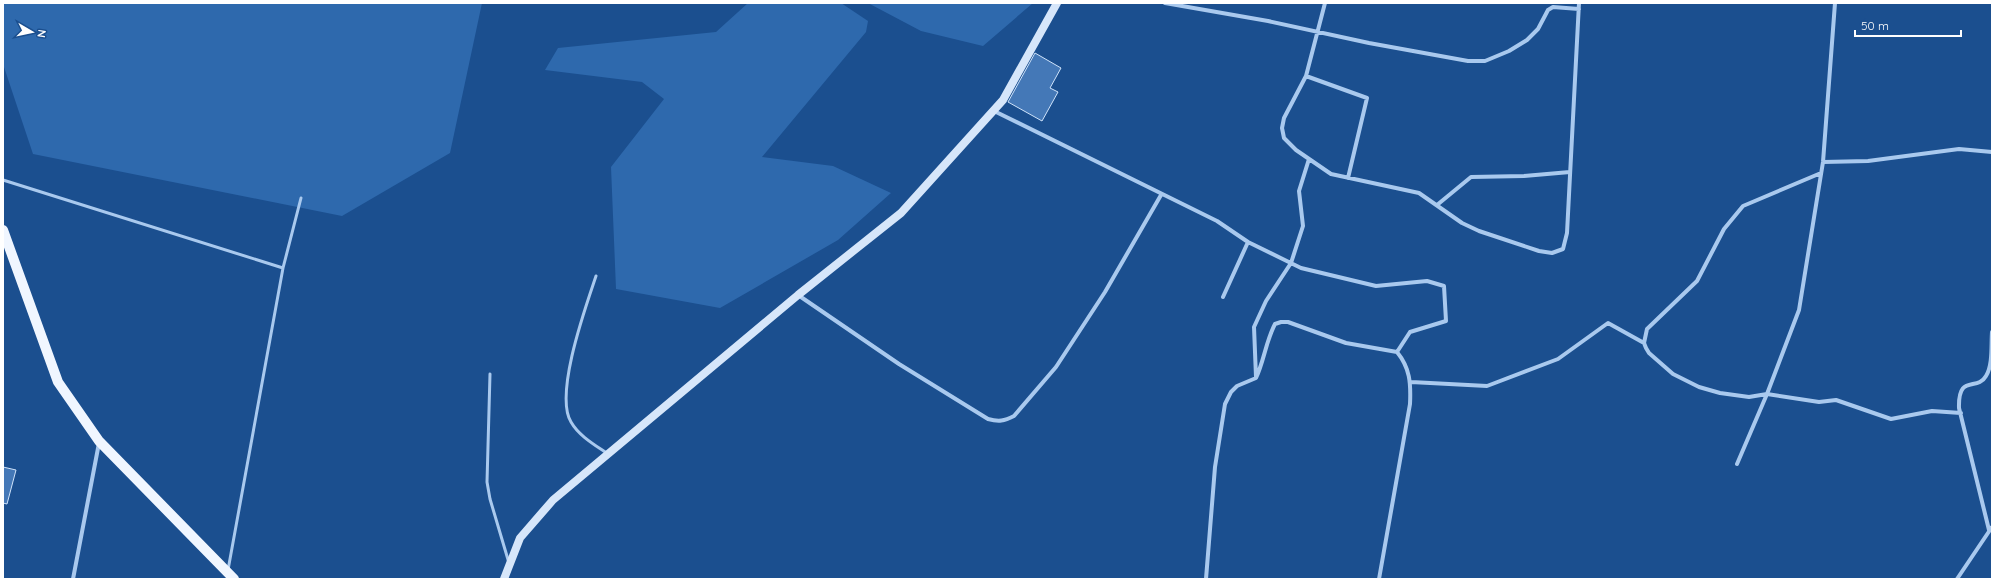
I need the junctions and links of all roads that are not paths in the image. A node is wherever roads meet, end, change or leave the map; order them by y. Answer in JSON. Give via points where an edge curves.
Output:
{"nodes":[{"id":1,"x":1057,"y":3,"type":"edge"},
{"id":2,"x":1165,"y":3,"type":"edge"},
{"id":3,"x":1325,"y":3,"type":"edge"},
{"id":4,"x":1579,"y":3,"type":"edge"},
{"id":5,"x":1835,"y":3,"type":"edge"},
{"id":6,"x":1579,"y":9,"type":"junction"},
{"id":7,"x":1318,"y":31,"type":"junction"},
{"id":8,"x":1306,"y":76,"type":"junction"},
{"id":9,"x":993,"y":110,"type":"junction"},
{"id":10,"x":1992,"y":152,"type":"edge"},
{"id":11,"x":1309,"y":159,"type":"junction"},
{"id":12,"x":1823,"y":162,"type":"junction"},
{"id":13,"x":1570,"y":172,"type":"junction"},
{"id":14,"x":1821,"y":173,"type":"junction"},
{"id":15,"x":1348,"y":178,"type":"junction"},
{"id":16,"x":3,"y":180,"type":"edge"},
{"id":17,"x":1161,"y":195,"type":"junction"},
{"id":18,"x":301,"y":198,"type":"dead end"},
{"id":19,"x":1437,"y":205,"type":"junction"},
{"id":20,"x":3,"y":230,"type":"edge"},
{"id":21,"x":1248,"y":242,"type":"junction"},
{"id":22,"x":1290,"y":263,"type":"junction"},
{"id":23,"x":283,"y":268,"type":"junction"},
{"id":24,"x":596,"y":276,"type":"dead end"},
{"id":25,"x":798,"y":295,"type":"junction"},
{"id":26,"x":1223,"y":297,"type":"dead end"},
{"id":27,"x":1992,"y":332,"type":"edge"},
{"id":28,"x":1644,"y":343,"type":"junction"},
{"id":29,"x":1397,"y":352,"type":"junction"},
{"id":30,"x":490,"y":374,"type":"dead end"},
{"id":31,"x":1256,"y":378,"type":"junction"},
{"id":32,"x":1411,"y":382,"type":"junction"},
{"id":33,"x":1767,"y":394,"type":"junction"},
{"id":34,"x":1961,"y":413,"type":"junction"},
{"id":35,"x":99,"y":441,"type":"junction"},
{"id":36,"x":608,"y":454,"type":"junction"},
{"id":37,"x":1737,"y":464,"type":"dead end"},
{"id":38,"x":1991,"y":528,"type":"edge"},
{"id":39,"x":509,"y":564,"type":"junction"},
{"id":40,"x":231,"y":576,"type":"edge"},
{"id":41,"x":73,"y":579,"type":"edge"},
{"id":42,"x":504,"y":579,"type":"edge"},
{"id":43,"x":1206,"y":579,"type":"edge"},
{"id":44,"x":1379,"y":579,"type":"edge"},
{"id":45,"x":1957,"y":579,"type":"edge"}],
"edges":[{"from":1,"to":9,"type":"main road","via":[[1003,100]]},
{"from":2,"to":7,"type":"street"},
{"from":3,"to":7,"type":"street"},
{"from":4,"to":6,"type":"street"},
{"from":5,"to":12,"type":"street"},
{"from":6,"to":7,"type":"street","via":[[1553,7],[1548,10],[1538,29],[1526,40],[1509,51],[1485,61],[1468,61]]},
{"from":6,"to":13,"type":"street"},
{"from":7,"to":8,"type":"street"},
{"from":8,"to":11,"type":"street","via":[[1284,118],[1282,128],[1284,138]]},
{"from":8,"to":15,"type":"street","via":[[1367,98]]},
{"from":9,"to":17,"type":"street"},
{"from":9,"to":25,"type":"main road","via":[[900,213]]},
{"from":10,"to":12,"type":"street","via":[[1959,149],[1868,160]]},
{"from":11,"to":15,"type":"street","via":[[1331,174]]},
{"from":11,"to":22,"type":"street","via":[[1299,191],[1303,226]]},
{"from":12,"to":14,"type":"street"},
{"from":13,"to":19,"type":"street","via":[[1471,177]]},
{"from":13,"to":19,"type":"street","via":[[1567,233],[1563,249],[1559,252],[1539,251],[1478,231],[1462,224]]},
{"from":14,"to":28,"type":"street","via":[[1743,206],[1724,229],[1697,281],[1648,329]]},
{"from":14,"to":33,"type":"street","via":[[1799,310]]},
{"from":15,"to":19,"type":"street","via":[[1419,193]]},
{"from":16,"to":23,"type":"lane"},
{"from":17,"to":21,"type":"street","via":[[1216,221]]},
{"from":17,"to":25,"type":"street","via":[[1105,292],[1056,367],[1014,416],[1005,421],[996,422],[969,407],[899,364]]},
{"from":18,"to":23,"type":"lane"},
{"from":20,"to":35,"type":"main road","via":[[58,382]]},
{"from":21,"to":22,"type":"street"},
{"from":21,"to":26,"type":"street"},
{"from":22,"to":29,"type":"street","via":[[1376,286],[1427,281],[1444,286],[1446,321],[1410,332]]},
{"from":22,"to":31,"type":"street","via":[[1266,301],[1254,327]]},
{"from":23,"to":40,"type":"lane"},
{"from":24,"to":36,"type":"lane","via":[[574,351],[567,391],[567,412],[579,433]]},
{"from":25,"to":36,"type":"main road"},
{"from":27,"to":34,"type":"street","via":[[1986,377],[1965,385],[1959,398]]},
{"from":28,"to":32,"type":"street","via":[[1608,323],[1558,359],[1487,386]]},
{"from":28,"to":33,"type":"street","via":[[1649,353],[1673,374],[1699,387],[1750,397]]},
{"from":29,"to":31,"type":"street","via":[[1346,343],[1288,322],[1281,322],[1275,324],[1270,333]]},
{"from":29,"to":32,"type":"street","via":[[1408,369]]},
{"from":30,"to":39,"type":"lane","via":[[487,482]]},
{"from":31,"to":43,"type":"street","via":[[1237,386],[1225,404],[1215,467]]},
{"from":32,"to":44,"type":"street","via":[[1410,404]]},
{"from":33,"to":34,"type":"street","via":[[1819,402],[1836,400],[1891,419],[1932,411]]},
{"from":33,"to":37,"type":"street"},
{"from":34,"to":38,"type":"street"},
{"from":35,"to":40,"type":"main road"},
{"from":35,"to":41,"type":"street"},
{"from":36,"to":39,"type":"main road","via":[[553,500],[520,538]]},
{"from":38,"to":45,"type":"street"},
{"from":39,"to":42,"type":"main road"}]}
